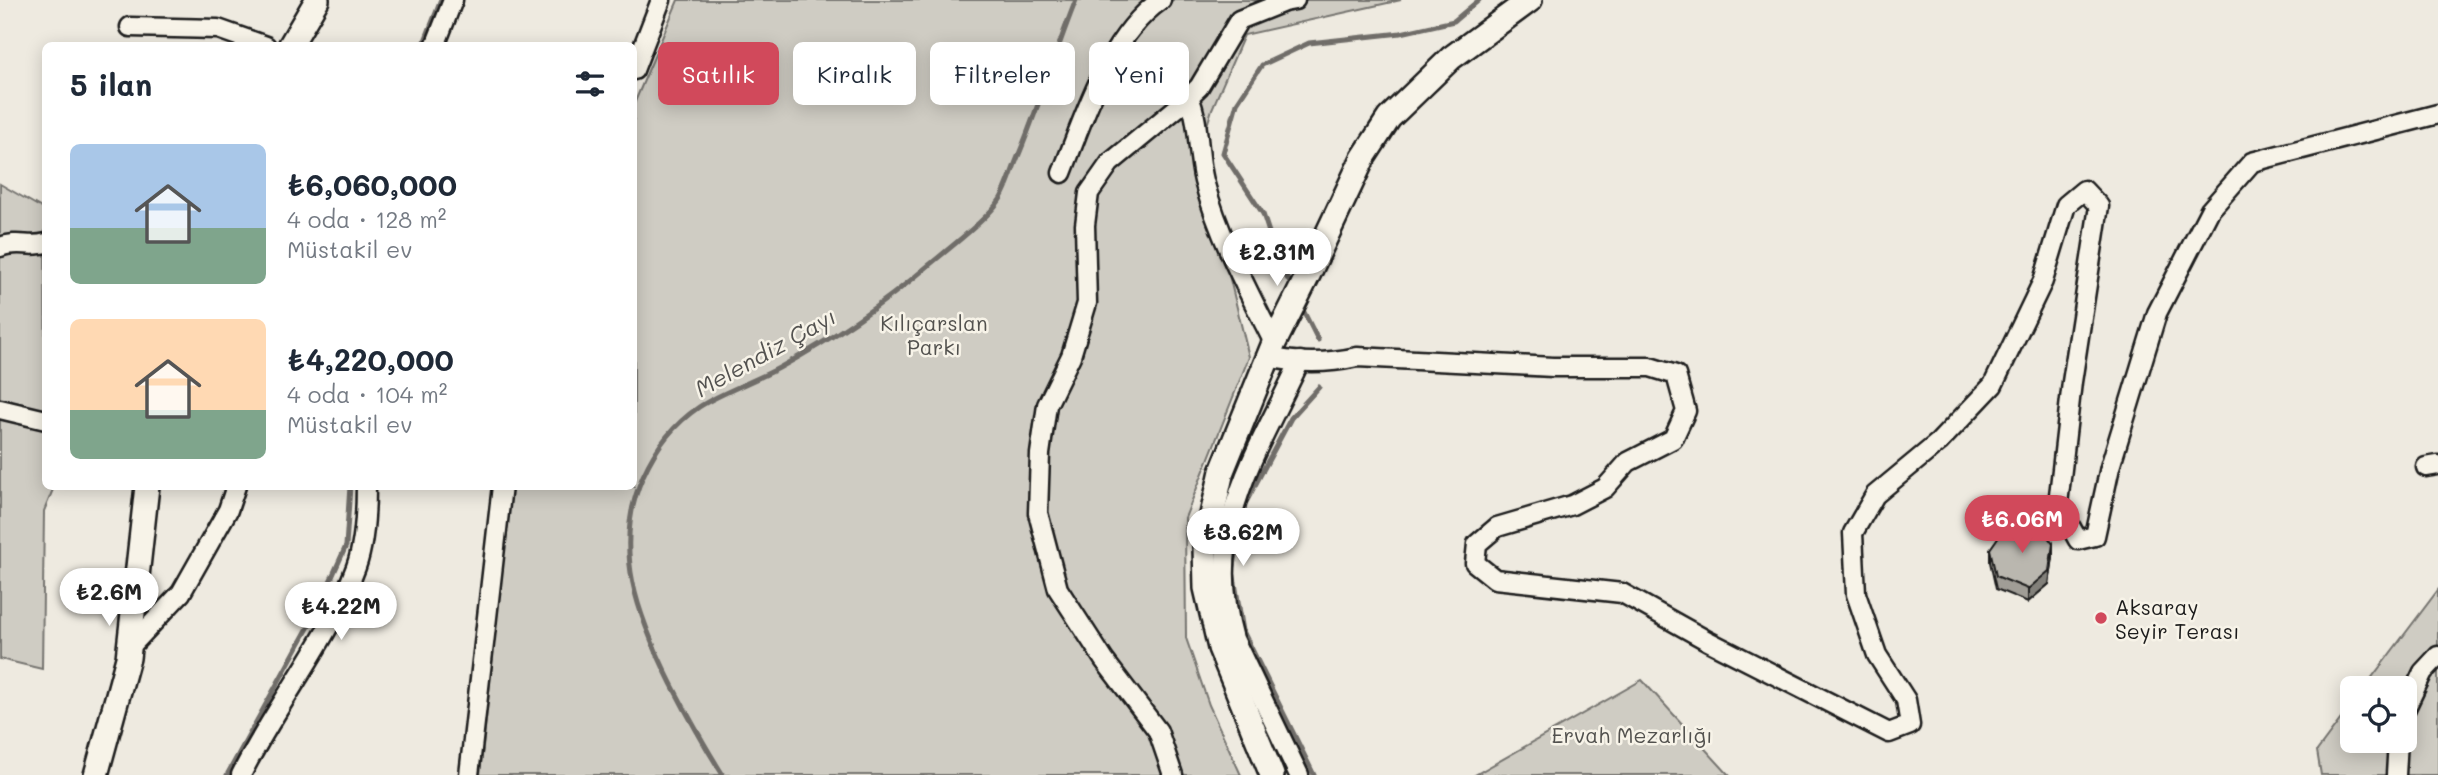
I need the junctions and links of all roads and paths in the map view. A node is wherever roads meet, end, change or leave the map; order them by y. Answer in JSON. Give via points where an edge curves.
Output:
{"nodes":[{"id":1,"x":317,"y":0,"type":"edge"},
{"id":2,"x":453,"y":0,"type":"edge"},
{"id":3,"x":660,"y":0,"type":"edge"},
{"id":4,"x":1161,"y":0,"type":"edge"},
{"id":5,"x":1295,"y":0,"type":"edge"},
{"id":6,"x":1530,"y":0,"type":"edge"},
{"id":7,"x":130,"y":27,"type":"dead end"},
{"id":8,"x":255,"y":42,"type":"edge"},
{"id":9,"x":292,"y":42,"type":"edge"},
{"id":10,"x":437,"y":42,"type":"edge"},
{"id":11,"x":637,"y":62,"type":"edge"},
{"id":12,"x":1189,"y":97,"type":"joint"},
{"id":13,"x":1179,"y":105,"type":"edge"},
{"id":14,"x":2438,"y":114,"type":"edge"},
{"id":15,"x":1062,"y":173,"type":"dead end"},
{"id":16,"x":42,"y":244,"type":"edge"},
{"id":17,"x":0,"y":247,"type":"edge"},
{"id":18,"x":1275,"y":341,"type":"junction"},
{"id":19,"x":1300,"y":362,"type":"junction"},
{"id":20,"x":0,"y":409,"type":"edge"},
{"id":21,"x":42,"y":419,"type":"edge"},
{"id":22,"x":147,"y":490,"type":"edge"},
{"id":23,"x":235,"y":490,"type":"edge"},
{"id":24,"x":366,"y":490,"type":"edge"},
{"id":25,"x":502,"y":490,"type":"edge"},
{"id":26,"x":129,"y":648,"type":"junction"},
{"id":27,"x":2438,"y":656,"type":"edge"},
{"id":28,"x":2417,"y":685,"type":"edge"},
{"id":29,"x":2397,"y":753,"type":"edge"},
{"id":30,"x":96,"y":775,"type":"edge"},
{"id":31,"x":241,"y":775,"type":"edge"},
{"id":32,"x":470,"y":775,"type":"edge"},
{"id":33,"x":1173,"y":775,"type":"edge"},
{"id":34,"x":1272,"y":775,"type":"edge"},
{"id":35,"x":1299,"y":775,"type":"edge"},
{"id":36,"x":2396,"y":775,"type":"edge"}],
"edges":[{"from":1,"to":9,"type":"main road"},
{"from":2,"to":10,"type":"street"},
{"from":3,"to":11,"type":"street"},
{"from":4,"to":15,"type":"street","via":[[1146,10],[1102,71]]},
{"from":5,"to":12,"type":"street","via":[[1240,20]]},
{"from":6,"to":18,"type":"main road","via":[[1451,58],[1389,118],[1363,158]]},
{"from":7,"to":8,"type":"street","via":[[218,29]]},
{"from":12,"to":18,"type":"street","via":[[1210,202]]},
{"from":13,"to":33,"type":"street","via":[[1110,163],[1089,193],[1087,303],[1071,356],[1047,405],[1037,488],[1039,517],[1058,589],[1158,732]]},
{"from":14,"to":19,"type":"street","via":[[2252,162],[2210,211],[2157,313],[2110,467],[2095,536],[2078,540],[2058,504],[2071,382],[2099,206],[2084,190],[2066,205],[2043,281],[1993,385],[1939,442],[1875,495],[1853,533],[1856,594],[1877,655],[1906,700],[1910,724],[1889,733],[1622,593],[1495,579],[1475,563],[1477,544],[1497,527],[1572,505],[1605,488],[1628,462],[1673,439],[1686,411],[1676,374],[1650,367],[1357,357],[1330,363]]},
{"from":16,"to":17,"type":"street"},
{"from":18,"to":19,"type":"street"},
{"from":18,"to":34,"type":"main road","via":[[1222,471],[1205,546],[1206,587],[1220,648]]},
{"from":19,"to":35,"type":"street","via":[[1237,496],[1226,537],[1223,575],[1234,639]]},
{"from":20,"to":21,"type":"street"},
{"from":22,"to":26,"type":"main road"},
{"from":23,"to":26,"type":"street","via":[[181,593]]},
{"from":24,"to":31,"type":"street","via":[[357,564],[333,617]]},
{"from":25,"to":32,"type":"street"},
{"from":26,"to":30,"type":"main road"},
{"from":27,"to":28,"type":"street"},
{"from":29,"to":36,"type":"street"}]}
